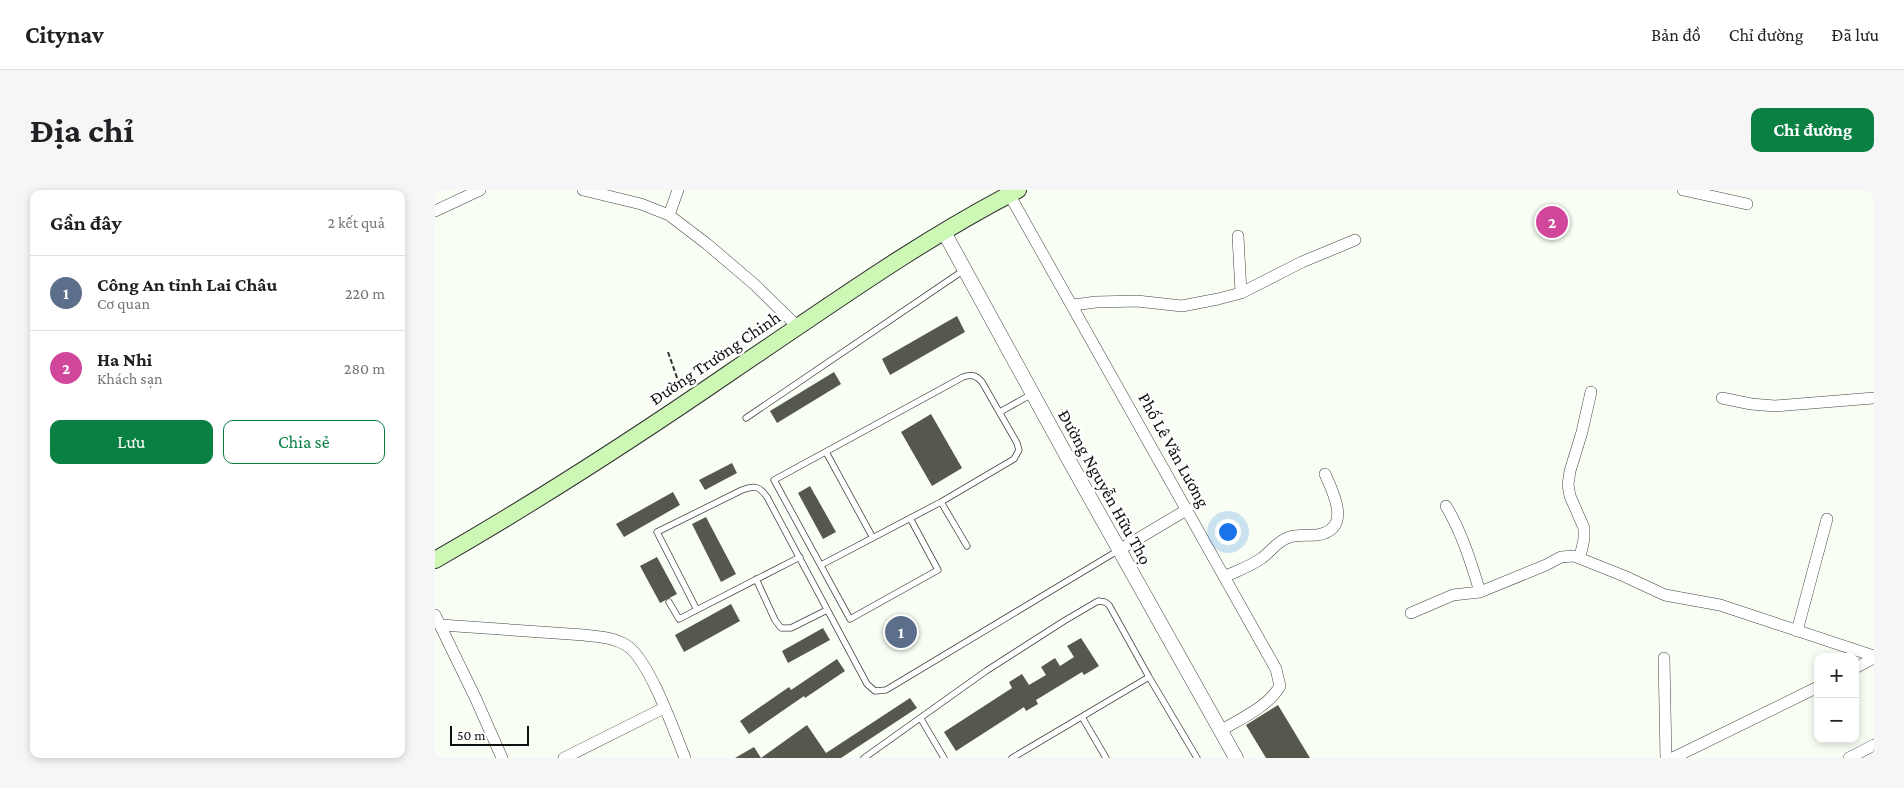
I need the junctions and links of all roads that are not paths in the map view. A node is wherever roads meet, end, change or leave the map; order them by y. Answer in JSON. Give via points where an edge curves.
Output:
{"nodes":[{"id":1,"x":480,"y":190,"type":"edge"},
{"id":2,"x":583,"y":190,"type":"edge"},
{"id":3,"x":678,"y":190,"type":"edge"},
{"id":4,"x":1683,"y":190,"type":"edge"},
{"id":5,"x":1013,"y":192,"type":"edge"},
{"id":6,"x":1747,"y":204,"type":"dead end"},
{"id":7,"x":435,"y":211,"type":"edge"},
{"id":8,"x":669,"y":215,"type":"junction"},
{"id":9,"x":944,"y":232,"type":"junction"},
{"id":10,"x":1238,"y":236,"type":"dead end"},
{"id":11,"x":1355,"y":240,"type":"dead end"},
{"id":12,"x":964,"y":270,"type":"junction"},
{"id":13,"x":1241,"y":293,"type":"junction"},
{"id":14,"x":1073,"y":305,"type":"junction"},
{"id":15,"x":797,"y":326,"type":"junction"},
{"id":16,"x":1591,"y":392,"type":"dead end"},
{"id":17,"x":1032,"y":394,"type":"junction"},
{"id":18,"x":1722,"y":398,"type":"dead end"},
{"id":19,"x":1874,"y":398,"type":"edge"},
{"id":20,"x":1000,"y":412,"type":"junction"},
{"id":21,"x":746,"y":418,"type":"dead end"},
{"id":22,"x":826,"y":452,"type":"junction"},
{"id":23,"x":1325,"y":474,"type":"dead end"},
{"id":24,"x":941,"y":502,"type":"junction"},
{"id":25,"x":1446,"y":506,"type":"dead end"},
{"id":26,"x":1187,"y":509,"type":"junction"},
{"id":27,"x":910,"y":518,"type":"junction"},
{"id":28,"x":1827,"y":519,"type":"dead end"},
{"id":29,"x":873,"y":538,"type":"junction"},
{"id":30,"x":967,"y":546,"type":"dead end"},
{"id":31,"x":1119,"y":550,"type":"junction"},
{"id":32,"x":800,"y":557,"type":"junction"},
{"id":33,"x":1580,"y":558,"type":"junction"},
{"id":34,"x":435,"y":560,"type":"edge"},
{"id":35,"x":821,"y":565,"type":"junction"},
{"id":36,"x":1224,"y":577,"type":"junction"},
{"id":37,"x":756,"y":579,"type":"junction"},
{"id":38,"x":1480,"y":592,"type":"junction"},
{"id":39,"x":669,"y":602,"type":"dead end"},
{"id":40,"x":697,"y":610,"type":"junction"},
{"id":41,"x":827,"y":610,"type":"junction"},
{"id":42,"x":1411,"y":613,"type":"dead end"},
{"id":43,"x":438,"y":620,"type":"edge"},
{"id":44,"x":1797,"y":631,"type":"junction"},
{"id":45,"x":1874,"y":657,"type":"edge"},
{"id":46,"x":1664,"y":658,"type":"dead end"},
{"id":47,"x":1859,"y":666,"type":"edge"},
{"id":48,"x":1149,"y":677,"type":"junction"},
{"id":49,"x":1814,"y":689,"type":"edge"},
{"id":50,"x":664,"y":708,"type":"junction"},
{"id":51,"x":1082,"y":717,"type":"junction"},
{"id":52,"x":921,"y":718,"type":"junction"},
{"id":53,"x":1220,"y":731,"type":"junction"},
{"id":54,"x":1874,"y":745,"type":"edge"},
{"id":55,"x":1854,"y":757,"type":"edge"},
{"id":56,"x":502,"y":758,"type":"edge"},
{"id":57,"x":564,"y":758,"type":"edge"},
{"id":58,"x":685,"y":758,"type":"edge"},
{"id":59,"x":864,"y":758,"type":"edge"},
{"id":60,"x":944,"y":758,"type":"edge"},
{"id":61,"x":1012,"y":758,"type":"edge"},
{"id":62,"x":1106,"y":758,"type":"edge"},
{"id":63,"x":1197,"y":758,"type":"edge"},
{"id":64,"x":1236,"y":758,"type":"edge"},
{"id":65,"x":1666,"y":758,"type":"edge"},
{"id":66,"x":1673,"y":758,"type":"edge"}],
"edges":[{"from":1,"to":7,"type":"street"},
{"from":2,"to":8,"type":"street","via":[[641,204]]},
{"from":3,"to":8,"type":"street"},
{"from":4,"to":6,"type":"street"},
{"from":5,"to":9,"type":"main road","name":"Đường Trường Chinh"},
{"from":5,"to":14,"type":"street","name":"Phố Lê Văn Lương"},
{"from":8,"to":15,"type":"street","via":[[754,284]]},
{"from":9,"to":12,"type":"street","name":"Đường Nguyễn Hữu Thọ"},
{"from":9,"to":15,"type":"main road","name":"Đường Trường Chinh","via":[[894,261]]},
{"from":10,"to":13,"type":"street"},
{"from":11,"to":13,"type":"street"},
{"from":12,"to":17,"type":"street","name":"Đường Nguyễn Hữu Thọ"},
{"from":12,"to":21,"type":"lane"},
{"from":13,"to":14,"type":"street","via":[[1189,305],[1137,301]]},
{"from":14,"to":26,"type":"street","name":"Phố Lê Văn Lương"},
{"from":15,"to":34,"type":"main road","name":"Đường Trường Chinh","via":[[685,404]]},
{"from":16,"to":33,"type":"street","via":[[1568,479],[1584,528]]},
{"from":17,"to":20,"type":"lane"},
{"from":17,"to":31,"type":"street","name":"Đường Nguyễn Hữu Thọ"},
{"from":18,"to":19,"type":"street","via":[[1775,406]]},
{"from":20,"to":22,"type":"lane","via":[[979,378],[969,375]]},
{"from":20,"to":24,"type":"lane","via":[[1017,443],[1018,455]]},
{"from":22,"to":29,"type":"lane"},
{"from":22,"to":35,"type":"lane","via":[[775,480]]},
{"from":23,"to":36,"type":"street","via":[[1339,509],[1330,529],[1285,539],[1263,557]]},
{"from":24,"to":27,"type":"lane"},
{"from":24,"to":30,"type":"lane"},
{"from":25,"to":38,"type":"street","via":[[1465,545]]},
{"from":26,"to":31,"type":"street"},
{"from":26,"to":36,"type":"street","name":"Phố Lê Văn Lương"},
{"from":27,"to":29,"type":"lane"},
{"from":27,"to":35,"type":"lane","via":[[938,570],[850,619]]},
{"from":28,"to":44,"type":"street"},
{"from":29,"to":35,"type":"lane"},
{"from":31,"to":41,"type":"lane","via":[[886,690],[875,691],[867,684]]},
{"from":31,"to":53,"type":"street","name":"Đường Nguyễn Hữu Thọ"},
{"from":32,"to":37,"type":"lane"},
{"from":32,"to":40,"type":"lane","via":[[767,497],[755,486],[657,532]]},
{"from":32,"to":41,"type":"lane"},
{"from":33,"to":38,"type":"street","via":[[1561,557]]},
{"from":33,"to":44,"type":"street","via":[[1665,595],[1720,605]]},
{"from":36,"to":53,"type":"street","name":"Phố Lê Văn Lương","via":[[1276,669],[1280,686],[1266,702]]},
{"from":37,"to":40,"type":"lane"},
{"from":37,"to":41,"type":"lane","via":[[781,628],[791,628]]},
{"from":38,"to":42,"type":"street","via":[[1453,595]]},
{"from":39,"to":40,"type":"lane","via":[[679,619]]},
{"from":43,"to":50,"type":"street","via":[[616,641],[639,658]]},
{"from":43,"to":56,"type":"street"},
{"from":44,"to":45,"type":"street"},
{"from":45,"to":47,"type":"street"},
{"from":46,"to":65,"type":"street"},
{"from":48,"to":51,"type":"lane"},
{"from":48,"to":52,"type":"lane","via":[[1109,605],[1098,601],[986,671]]},
{"from":48,"to":63,"type":"lane"},
{"from":49,"to":66,"type":"street"},
{"from":50,"to":57,"type":"street"},
{"from":50,"to":58,"type":"street"},
{"from":51,"to":61,"type":"lane"},
{"from":51,"to":62,"type":"lane"},
{"from":52,"to":59,"type":"lane"},
{"from":52,"to":60,"type":"lane"},
{"from":53,"to":64,"type":"street","name":"Đường Nguyễn Hữu Thọ"},
{"from":54,"to":55,"type":"street"}]}
